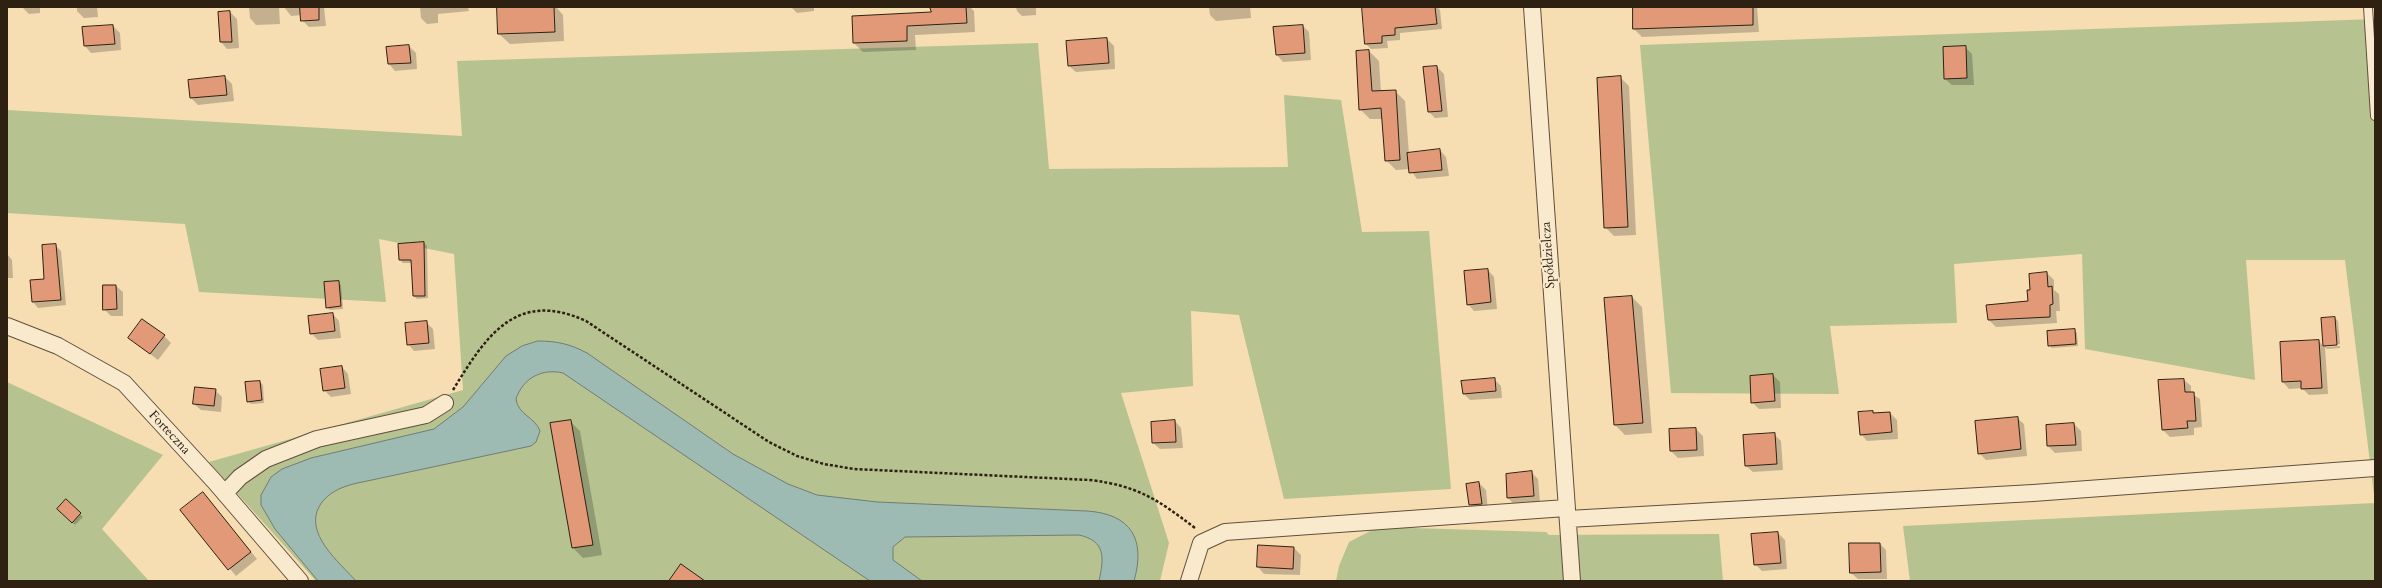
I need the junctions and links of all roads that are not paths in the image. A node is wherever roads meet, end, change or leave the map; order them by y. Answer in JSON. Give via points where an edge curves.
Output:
{"nodes":[{"id":1,"x":1532,"y":7,"type":"edge"},
{"id":2,"x":2368,"y":7,"type":"edge"},
{"id":3,"x":2375,"y":116,"type":"edge"},
{"id":4,"x":7,"y":326,"type":"edge"},
{"id":5,"x":445,"y":403,"type":"road end"},
{"id":6,"x":2375,"y":468,"type":"edge"},
{"id":7,"x":225,"y":493,"type":"junction"},
{"id":8,"x":1567,"y":510,"type":"junction"},
{"id":9,"x":300,"y":581,"type":"edge"},
{"id":10,"x":1189,"y":581,"type":"edge"},
{"id":11,"x":1572,"y":581,"type":"edge"}],
"edges":[{"from":1,"to":8,"type":"street","name":"Spółdzielcza"},
{"from":2,"to":3,"type":"lane"},
{"from":4,"to":7,"type":"street","name":"Forteczna","via":[[58,346],[124,384]]},
{"from":5,"to":7,"type":"street","via":[[426,415],[317,438],[266,459],[240,477]]},
{"from":6,"to":8,"type":"street","via":[[2034,493]]},
{"from":7,"to":9,"type":"street","name":"Forteczna"},
{"from":8,"to":10,"type":"street","via":[[1225,532],[1201,543]]},
{"from":8,"to":11,"type":"street","name":"Spółdzielcza"}]}
